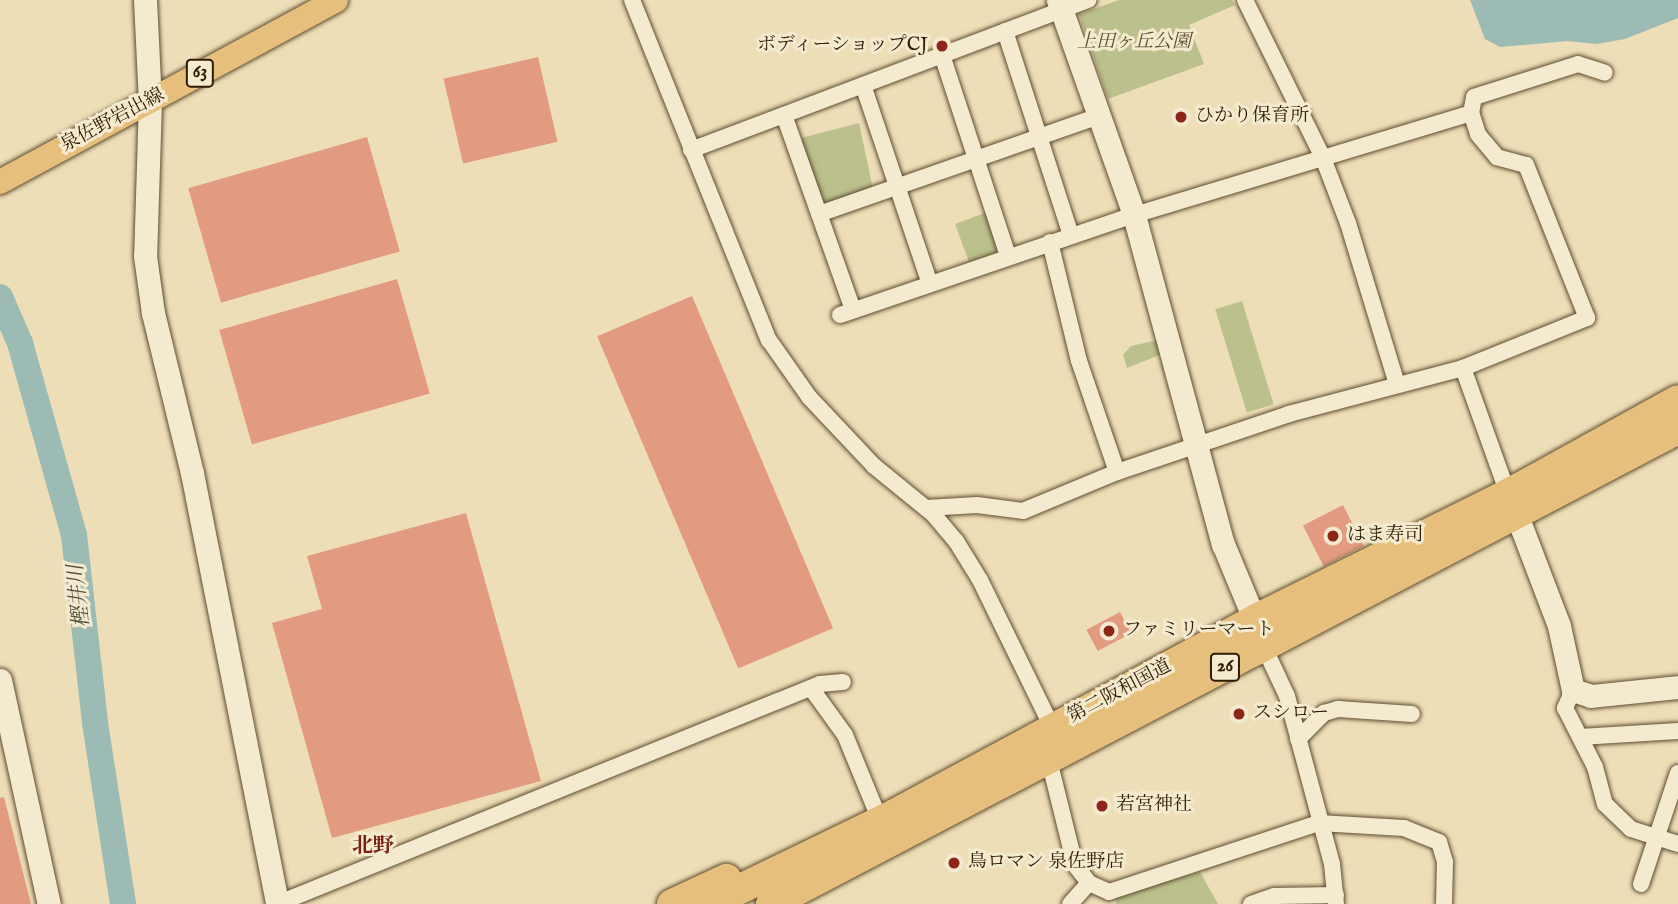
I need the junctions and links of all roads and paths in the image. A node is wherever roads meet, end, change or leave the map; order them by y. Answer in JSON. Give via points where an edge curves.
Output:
{"nodes":[{"id":1,"x":145,"y":0,"type":"edge"},
{"id":2,"x":336,"y":0,"type":"edge"},
{"id":3,"x":632,"y":0,"type":"edge"},
{"id":4,"x":1089,"y":0,"type":"edge"},
{"id":5,"x":1245,"y":0,"type":"edge"},
{"id":6,"x":1060,"y":5,"type":"edge"},
{"id":7,"x":1004,"y":31,"type":"junction"},
{"id":8,"x":942,"y":55,"type":"junction"},
{"id":9,"x":1605,"y":73,"type":"dead end"},
{"id":10,"x":863,"y":85,"type":"junction"},
{"id":11,"x":150,"y":101,"type":"junction"},
{"id":12,"x":1471,"y":113,"type":"junction"},
{"id":13,"x":783,"y":115,"type":"junction"},
{"id":14,"x":1099,"y":116,"type":"junction"},
{"id":15,"x":1039,"y":137,"type":"junction"},
{"id":16,"x":691,"y":150,"type":"junction"},
{"id":17,"x":1323,"y":158,"type":"junction"},
{"id":18,"x":976,"y":159,"type":"junction"},
{"id":19,"x":0,"y":182,"type":"edge"},
{"id":20,"x":897,"y":188,"type":"junction"},
{"id":21,"x":819,"y":214,"type":"junction"},
{"id":22,"x":1135,"y":215,"type":"junction"},
{"id":23,"x":1071,"y":235,"type":"junction"},
{"id":24,"x":1050,"y":242,"type":"junction"},
{"id":25,"x":1008,"y":257,"type":"junction"},
{"id":26,"x":930,"y":284,"type":"junction"},
{"id":27,"x":1463,"y":368,"type":"junction"},
{"id":28,"x":1397,"y":384,"type":"junction"},
{"id":29,"x":1678,"y":400,"type":"edge"},
{"id":30,"x":1678,"y":429,"type":"edge"},
{"id":31,"x":1199,"y":446,"type":"junction"},
{"id":32,"x":1117,"y":472,"type":"junction"},
{"id":33,"x":1512,"y":503,"type":"junction"},
{"id":34,"x":926,"y":508,"type":"junction"},
{"id":35,"x":1256,"y":618,"type":"junction"},
{"id":36,"x":1264,"y":647,"type":"junction"},
{"id":37,"x":0,"y":680,"type":"edge"},
{"id":38,"x":844,"y":682,"type":"dead end"},
{"id":39,"x":1678,"y":687,"type":"edge"},
{"id":40,"x":811,"y":688,"type":"junction"},
{"id":41,"x":1573,"y":690,"type":"junction"},
{"id":42,"x":1412,"y":715,"type":"dead end"},
{"id":43,"x":1055,"y":727,"type":"junction"},
{"id":44,"x":1678,"y":731,"type":"edge"},
{"id":45,"x":1580,"y":737,"type":"junction"},
{"id":46,"x":1298,"y":738,"type":"junction"},
{"id":47,"x":1046,"y":761,"type":"junction"},
{"id":48,"x":1678,"y":773,"type":"edge"},
{"id":49,"x":883,"y":818,"type":"junction"},
{"id":50,"x":1319,"y":823,"type":"junction"},
{"id":51,"x":921,"y":825,"type":"junction"},
{"id":52,"x":1656,"y":838,"type":"junction"},
{"id":53,"x":1678,"y":844,"type":"edge"},
{"id":54,"x":1089,"y":883,"type":"junction"},
{"id":55,"x":1641,"y":884,"type":"dead end"},
{"id":56,"x":1109,"y":898,"type":"edge"},
{"id":57,"x":1336,"y":900,"type":"edge"},
{"id":58,"x":49,"y":904,"type":"edge"},
{"id":59,"x":277,"y":904,"type":"edge"},
{"id":60,"x":672,"y":904,"type":"edge"},
{"id":61,"x":709,"y":904,"type":"edge"},
{"id":62,"x":771,"y":904,"type":"edge"},
{"id":63,"x":806,"y":904,"type":"edge"},
{"id":64,"x":1070,"y":904,"type":"edge"},
{"id":65,"x":1251,"y":904,"type":"edge"},
{"id":66,"x":1444,"y":904,"type":"edge"}],
"edges":[{"from":1,"to":11,"type":"street"},
{"from":2,"to":11,"type":"main road","name":"泉佐野岩出線","number":"63"},
{"from":3,"to":16,"type":"street"},
{"from":4,"to":6,"type":"street"},
{"from":5,"to":17,"type":"street"},
{"from":6,"to":7,"type":"street"},
{"from":6,"to":14,"type":"street"},
{"from":7,"to":8,"type":"street"},
{"from":7,"to":15,"type":"street"},
{"from":8,"to":10,"type":"street"},
{"from":8,"to":18,"type":"street"},
{"from":9,"to":12,"type":"street","via":[[1578,64],[1474,97]]},
{"from":10,"to":13,"type":"street"},
{"from":10,"to":20,"type":"street"},
{"from":11,"to":19,"type":"main road","name":"泉佐野岩出線","number":"63"},
{"from":11,"to":59,"type":"street","via":[[145,256],[153,313],[192,473]]},
{"from":12,"to":17,"type":"street"},
{"from":12,"to":27,"type":"street","via":[[1478,134],[1497,158],[1526,165],[1587,318]]},
{"from":13,"to":16,"type":"street"},
{"from":13,"to":21,"type":"street"},
{"from":14,"to":15,"type":"street"},
{"from":14,"to":22,"type":"street"},
{"from":15,"to":18,"type":"street"},
{"from":15,"to":23,"type":"street"},
{"from":16,"to":34,"type":"street","via":[[769,340],[809,397],[874,466]]},
{"from":17,"to":22,"type":"street"},
{"from":17,"to":28,"type":"street","via":[[1348,223]]},
{"from":18,"to":20,"type":"street"},
{"from":18,"to":25,"type":"street"},
{"from":20,"to":21,"type":"street"},
{"from":20,"to":26,"type":"street"},
{"from":21,"to":26,"type":"street","via":[[847,312]]},
{"from":22,"to":23,"type":"street"},
{"from":22,"to":31,"type":"street"},
{"from":23,"to":24,"type":"street"},
{"from":24,"to":25,"type":"street"},
{"from":24,"to":32,"type":"street","via":[[1079,361]]},
{"from":25,"to":26,"type":"street"},
{"from":27,"to":28,"type":"street"},
{"from":27,"to":33,"type":"street"},
{"from":28,"to":31,"type":"street","via":[[1289,414]]},
{"from":29,"to":33,"type":"highway","name":"第二阪和国道","number":"26"},
{"from":30,"to":33,"type":"highway","name":"第二阪和国道","number":"26"},
{"from":31,"to":32,"type":"street"},
{"from":31,"to":35,"type":"street","via":[[1223,544]]},
{"from":32,"to":34,"type":"street","via":[[1023,511],[977,506]]},
{"from":33,"to":35,"type":"highway","name":"第二阪和国道","number":"26"},
{"from":33,"to":36,"type":"highway","name":"第二阪和国道","number":"26"},
{"from":33,"to":41,"type":"street","via":[[1559,626]]},
{"from":34,"to":43,"type":"street","via":[[956,541],[980,580]]},
{"from":35,"to":36,"type":"street"},
{"from":35,"to":43,"type":"highway","name":"第二阪和国道","number":"26"},
{"from":36,"to":46,"type":"street","via":[[1287,696]]},
{"from":36,"to":47,"type":"highway","name":"第二阪和国道","number":"26"},
{"from":37,"to":58,"type":"street"},
{"from":38,"to":40,"type":"street"},
{"from":39,"to":41,"type":"street","via":[[1591,696]]},
{"from":40,"to":49,"type":"street","via":[[845,735]]},
{"from":40,"to":59,"type":"street"},
{"from":41,"to":45,"type":"street","via":[[1565,708]]},
{"from":42,"to":46,"type":"street","via":[[1338,709],[1324,713]]},
{"from":43,"to":47,"type":"street"},
{"from":43,"to":49,"type":"highway","name":"第二阪和国道","number":"26"},
{"from":44,"to":45,"type":"street"},
{"from":45,"to":52,"type":"street","via":[[1595,767],[1605,804],[1631,829]]},
{"from":46,"to":50,"type":"street"},
{"from":47,"to":51,"type":"highway","name":"第二阪和国道","number":"26"},
{"from":47,"to":54,"type":"street","via":[[1075,866]]},
{"from":48,"to":52,"type":"street"},
{"from":49,"to":60,"type":"highway","via":[[848,820]]},
{"from":49,"to":61,"type":"highway","name":"第二阪和国道","number":"26"},
{"from":50,"to":56,"type":"street"},
{"from":50,"to":57,"type":"street","via":[[1332,864]]},
{"from":50,"to":66,"type":"street","via":[[1404,828],[1438,842],[1444,862]]},
{"from":51,"to":62,"type":"highway","name":"第二阪和国道","number":"26"},
{"from":51,"to":63,"type":"highway","via":[[883,859]]},
{"from":52,"to":53,"type":"street"},
{"from":52,"to":55,"type":"street"},
{"from":54,"to":56,"type":"street"},
{"from":54,"to":64,"type":"street"},
{"from":57,"to":65,"type":"street","via":[[1274,896]]}]}
